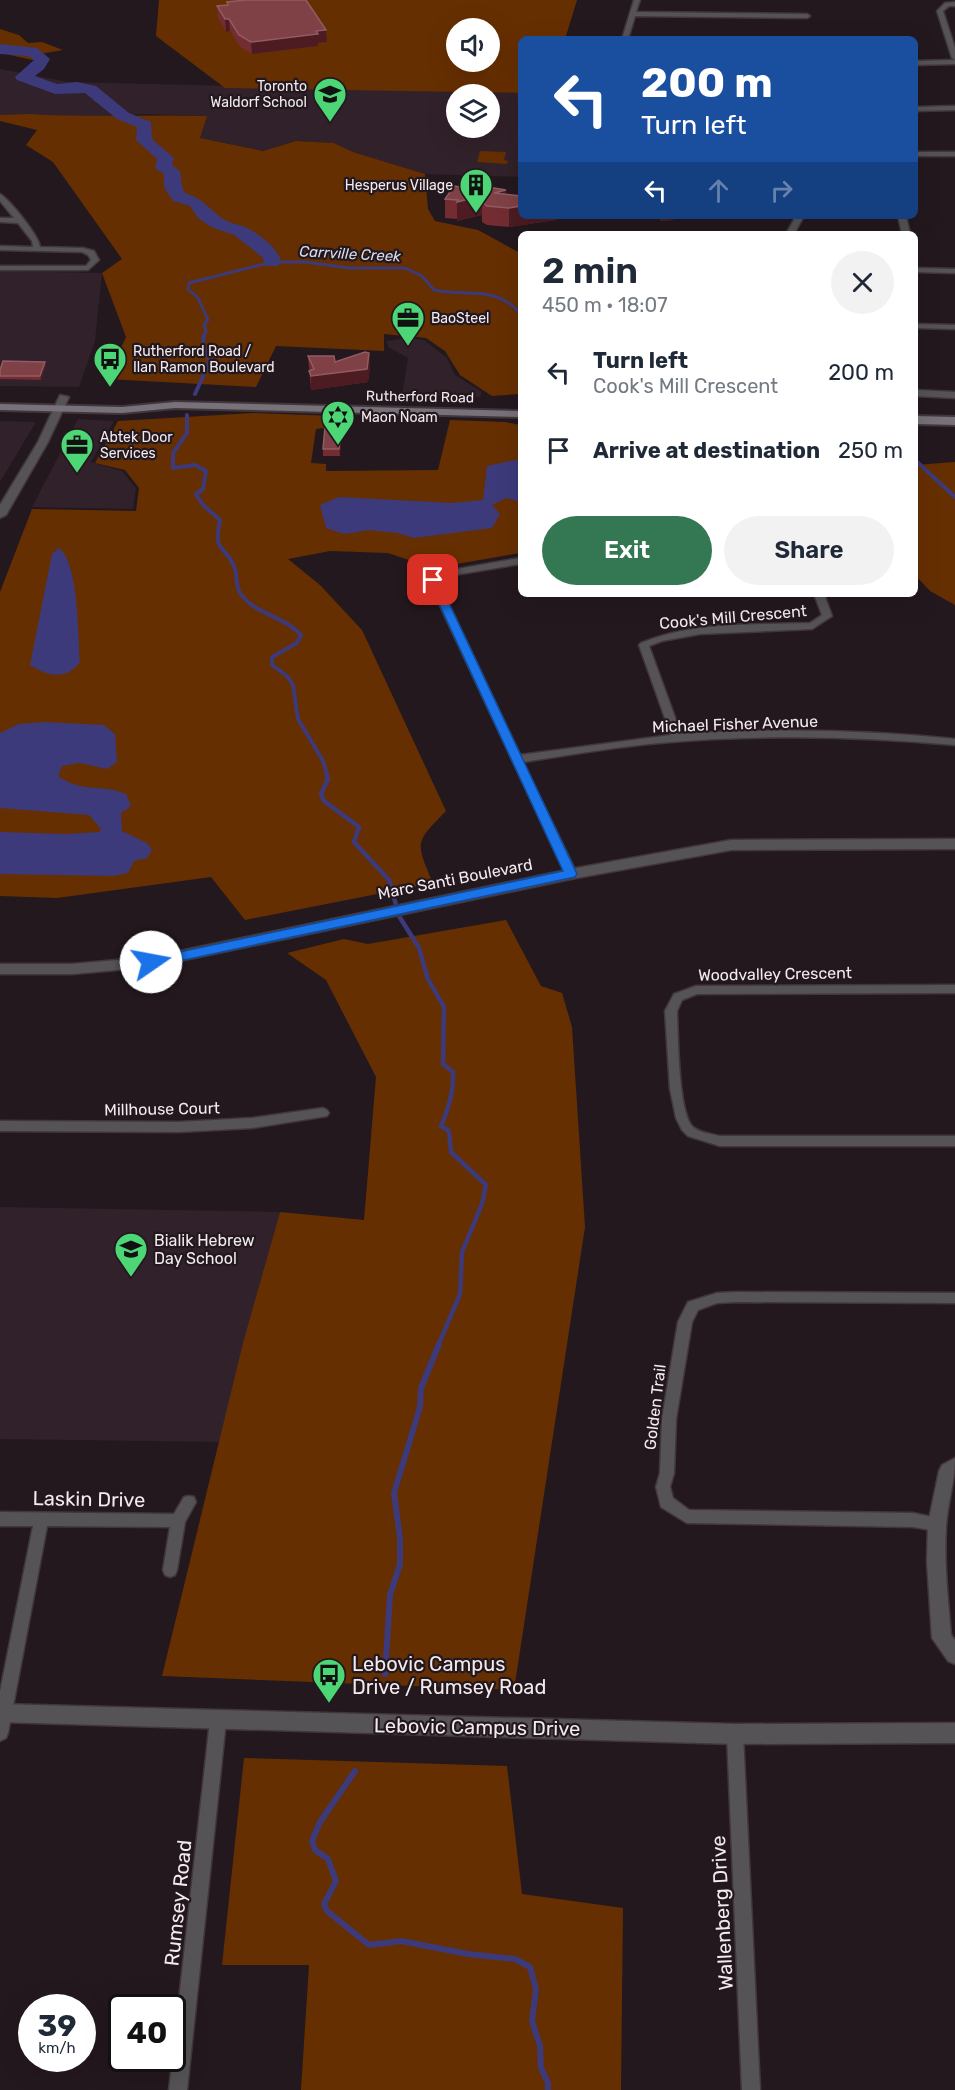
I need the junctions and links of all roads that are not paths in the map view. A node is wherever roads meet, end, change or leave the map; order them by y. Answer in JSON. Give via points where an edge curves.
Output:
{"nodes":[{"id":1,"x":637,"y":0,"type":"edge"},
{"id":2,"x":955,"y":4,"type":"edge"},
{"id":3,"x":634,"y":14,"type":"junction"},
{"id":4,"x":807,"y":16,"type":"dead end"},
{"id":5,"x":625,"y":36,"type":"edge"},
{"id":6,"x":955,"y":60,"type":"edge"},
{"id":7,"x":918,"y":63,"type":"edge"},
{"id":8,"x":955,"y":108,"type":"edge"},
{"id":9,"x":918,"y":109,"type":"edge"},
{"id":10,"x":918,"y":154,"type":"edge"},
{"id":11,"x":955,"y":154,"type":"edge"},
{"id":12,"x":0,"y":196,"type":"edge"},
{"id":13,"x":0,"y":220,"type":"edge"},
{"id":14,"x":21,"y":221,"type":"junction"},
{"id":15,"x":0,"y":248,"type":"edge"},
{"id":16,"x":37,"y":249,"type":"junction"},
{"id":17,"x":0,"y":268,"type":"edge"},
{"id":18,"x":918,"y":270,"type":"edge"},
{"id":19,"x":955,"y":271,"type":"edge"},
{"id":20,"x":918,"y":326,"type":"edge"},
{"id":21,"x":955,"y":327,"type":"edge"},
{"id":22,"x":918,"y":393,"type":"edge"},
{"id":23,"x":0,"y":395,"type":"edge"},
{"id":24,"x":955,"y":395,"type":"edge"},
{"id":25,"x":63,"y":402,"type":"junction"},
{"id":26,"x":0,"y":406,"type":"edge"},
{"id":27,"x":518,"y":414,"type":"edge"},
{"id":28,"x":918,"y":420,"type":"edge"},
{"id":29,"x":955,"y":421,"type":"edge"},
{"id":30,"x":0,"y":515,"type":"edge"},
{"id":31,"x":518,"y":561,"type":"edge"},
{"id":32,"x":820,"y":597,"type":"edge"},
{"id":33,"x":677,"y":738,"type":"junction"},
{"id":34,"x":955,"y":741,"type":"edge"},
{"id":35,"x":518,"y":759,"type":"junction"},
{"id":36,"x":955,"y":844,"type":"edge"},
{"id":37,"x":571,"y":874,"type":"junction"},
{"id":38,"x":0,"y":969,"type":"edge"},
{"id":39,"x":955,"y":989,"type":"edge"},
{"id":40,"x":323,"y":1113,"type":"dead end"},
{"id":41,"x":0,"y":1126,"type":"edge"},
{"id":42,"x":955,"y":1141,"type":"edge"},
{"id":43,"x":955,"y":1298,"type":"edge"},
{"id":44,"x":955,"y":1466,"type":"edge"},
{"id":45,"x":189,"y":1502,"type":"dead end"},
{"id":46,"x":0,"y":1519,"type":"edge"},
{"id":47,"x":41,"y":1520,"type":"junction"},
{"id":48,"x":178,"y":1521,"type":"junction"},
{"id":49,"x":937,"y":1524,"type":"junction"},
{"id":50,"x":170,"y":1570,"type":"dead end"},
{"id":51,"x":955,"y":1655,"type":"edge"},
{"id":52,"x":3,"y":1713,"type":"edge"},
{"id":53,"x":218,"y":1721,"type":"junction"},
{"id":54,"x":0,"y":1733,"type":"edge"},
{"id":55,"x":955,"y":1733,"type":"edge"},
{"id":56,"x":735,"y":1734,"type":"junction"},
{"id":57,"x":178,"y":2090,"type":"edge"},
{"id":58,"x":751,"y":2090,"type":"edge"}],
"edges":[{"from":1,"to":3,"type":"street"},
{"from":2,"to":6,"type":"street","via":[[947,4],[940,11]]},
{"from":3,"to":4,"type":"street"},
{"from":3,"to":5,"type":"street"},
{"from":6,"to":7,"type":"street"},
{"from":8,"to":9,"type":"street"},
{"from":10,"to":11,"type":"street"},
{"from":12,"to":14,"type":"street"},
{"from":13,"to":14,"type":"street"},
{"from":14,"to":16,"type":"street","via":[[36,241]]},
{"from":15,"to":16,"type":"street"},
{"from":16,"to":17,"type":"street","via":[[91,253],[95,260],[78,269]]},
{"from":18,"to":19,"type":"street"},
{"from":20,"to":21,"type":"street"},
{"from":22,"to":24,"type":"street"},
{"from":23,"to":25,"type":"main road","name":"Rutherford Road"},
{"from":25,"to":26,"type":"main road","name":"Rutherford Road"},
{"from":25,"to":27,"type":"main road","name":"Rutherford Road","via":[[122,410],[175,405]]},
{"from":25,"to":30,"type":"street"},
{"from":28,"to":29,"type":"main road"},
{"from":31,"to":35,"type":"street","via":[[446,574],[433,580]]},
{"from":32,"to":33,"type":"street","name":"Cook's Mill Crescent","via":[[826,616],[812,626],[692,633],[657,637],[644,645]]},
{"from":33,"to":34,"type":"street","name":"Michael Fisher Avenue","via":[[903,736]]},
{"from":33,"to":35,"type":"street","name":"Michael Fisher Avenue"},
{"from":35,"to":37,"type":"street"},
{"from":36,"to":37,"type":"street","name":"Marc Santi Boulevard","via":[[731,845]]},
{"from":37,"to":38,"type":"street","name":"Marc Santi Boulevard","via":[[151,962],[72,969]]},
{"from":39,"to":42,"type":"street","name":"Woodvalley Crescent","via":[[696,990],[678,997],[671,1011],[680,1112],[686,1129],[700,1136],[720,1141]]},
{"from":40,"to":41,"type":"street","name":"Millhouse Court","via":[[252,1123],[180,1127]]},
{"from":43,"to":49,"type":"street","name":"Golden Trail","via":[[736,1297],[693,1306],[685,1322],[669,1419],[663,1487],[666,1502],[687,1516],[913,1520]]},
{"from":44,"to":49,"type":"street","via":[[948,1472]]},
{"from":45,"to":48,"type":"street"},
{"from":46,"to":47,"type":"street","name":"Laskin Drive"},
{"from":47,"to":48,"type":"street","name":"Laskin Drive"},
{"from":47,"to":52,"type":"street"},
{"from":48,"to":50,"type":"street"},
{"from":49,"to":51,"type":"street","via":[[942,1638]]},
{"from":52,"to":53,"type":"street","name":"Lebovic Campus Drive"},
{"from":52,"to":54,"type":"street"},
{"from":53,"to":56,"type":"street","name":"Lebovic Campus Drive"},
{"from":53,"to":57,"type":"street","name":"Rumsey Road"},
{"from":55,"to":56,"type":"street","name":"Lebovic Campus Drive"},
{"from":56,"to":58,"type":"street","name":"Wallenberg Drive"}]}
